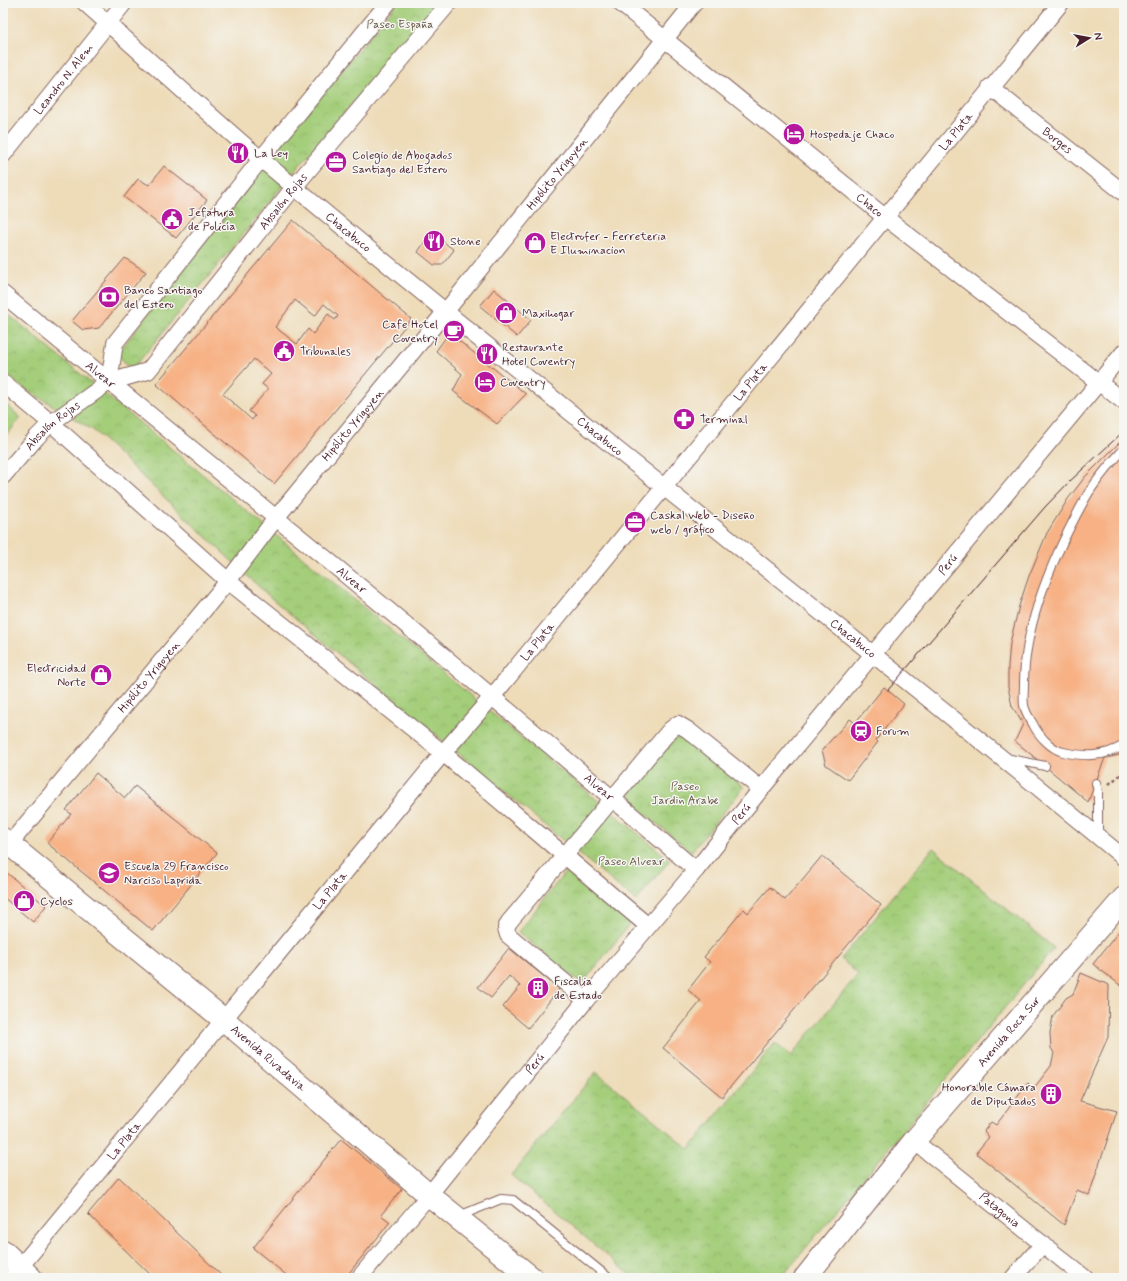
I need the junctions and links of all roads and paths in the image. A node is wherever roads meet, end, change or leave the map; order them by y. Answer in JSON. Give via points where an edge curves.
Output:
{"nodes":[{"id":1,"x":85,"y":3,"type":"edge"},
{"id":2,"x":124,"y":3,"type":"edge"},
{"id":3,"x":388,"y":3,"type":"edge"},
{"id":4,"x":449,"y":3,"type":"edge"},
{"id":5,"x":620,"y":3,"type":"edge"},
{"id":6,"x":694,"y":3,"type":"edge"},
{"id":7,"x":1061,"y":3,"type":"edge"},
{"id":8,"x":108,"y":23,"type":"junction"},
{"id":9,"x":665,"y":38,"type":"junction"},
{"id":10,"x":990,"y":87,"type":"junction"},
{"id":11,"x":3,"y":155,"type":"edge"},
{"id":12,"x":261,"y":159,"type":"junction"},
{"id":13,"x":295,"y":186,"type":"junction"},
{"id":14,"x":1124,"y":193,"type":"edge"},
{"id":15,"x":886,"y":218,"type":"junction"},
{"id":16,"x":3,"y":294,"type":"edge"},
{"id":17,"x":446,"y":311,"type":"junction"},
{"id":18,"x":1124,"y":352,"type":"edge"},
{"id":19,"x":109,"y":382,"type":"junction"},
{"id":20,"x":3,"y":383,"type":"edge"},
{"id":21,"x":1099,"y":383,"type":"junction"},
{"id":22,"x":1124,"y":402,"type":"edge"},
{"id":23,"x":51,"y":423,"type":"junction"},
{"id":24,"x":1124,"y":450,"type":"edge"},
{"id":25,"x":3,"y":476,"type":"edge"},
{"id":26,"x":664,"y":487,"type":"junction"},
{"id":27,"x":276,"y":518,"type":"junction"},
{"id":28,"x":228,"y":581,"type":"junction"},
{"id":29,"x":873,"y":653,"type":"junction"},
{"id":30,"x":492,"y":696,"type":"junction"},
{"id":31,"x":1124,"y":745,"type":"edge"},
{"id":32,"x":443,"y":753,"type":"junction"},
{"id":33,"x":1000,"y":757,"type":"junction"},
{"id":34,"x":1045,"y":766,"type":"dead end"},
{"id":35,"x":1124,"y":772,"type":"edge"},
{"id":36,"x":1096,"y":783,"type":"dead end"},
{"id":37,"x":761,"y":789,"type":"junction"},
{"id":38,"x":1098,"y":792,"type":"junction"},
{"id":39,"x":613,"y":799,"type":"junction"},
{"id":40,"x":1098,"y":837,"type":"junction"},
{"id":41,"x":5,"y":845,"type":"edge"},
{"id":42,"x":565,"y":856,"type":"junction"},
{"id":43,"x":1124,"y":858,"type":"edge"},
{"id":44,"x":696,"y":870,"type":"junction"},
{"id":45,"x":1124,"y":898,"type":"edge"},
{"id":46,"x":648,"y":926,"type":"junction"},
{"id":47,"x":586,"y":1000,"type":"junction"},
{"id":48,"x":223,"y":1019,"type":"junction"},
{"id":49,"x":914,"y":1141,"type":"junction"},
{"id":50,"x":429,"y":1195,"type":"junction"},
{"id":51,"x":457,"y":1217,"type":"junction"},
{"id":52,"x":1043,"y":1244,"type":"junction"},
{"id":53,"x":3,"y":1251,"type":"edge"},
{"id":54,"x":21,"y":1275,"type":"edge"},
{"id":55,"x":359,"y":1278,"type":"edge"},
{"id":56,"x":532,"y":1278,"type":"edge"},
{"id":57,"x":609,"y":1278,"type":"edge"},
{"id":58,"x":805,"y":1278,"type":"edge"},
{"id":59,"x":1013,"y":1278,"type":"edge"},
{"id":60,"x":1085,"y":1278,"type":"edge"}],
"edges":[{"from":1,"to":8,"type":"street","name":"Chacabuco"},
{"from":2,"to":8,"type":"street","name":"Leandro N. Alem"},
{"from":3,"to":12,"type":"street"},
{"from":4,"to":13,"type":"street","name":"Absalón Rojas"},
{"from":5,"to":9,"type":"street","name":"Chaco"},
{"from":6,"to":9,"type":"street","name":"Hipólito Yrigoyen"},
{"from":7,"to":10,"type":"street","name":"La Plata"},
{"from":8,"to":11,"type":"street","name":"Leandro N. Alem"},
{"from":8,"to":12,"type":"street","name":"Chacabuco"},
{"from":9,"to":15,"type":"street","name":"Chaco"},
{"from":9,"to":17,"type":"street","name":"Hipólito Yrigoyen"},
{"from":10,"to":14,"type":"street","name":"Borges"},
{"from":10,"to":15,"type":"street","name":"La Plata"},
{"from":12,"to":13,"type":"street","name":"Chacabuco"},
{"from":12,"to":19,"type":"street","via":[[115,343]]},
{"from":13,"to":17,"type":"street","name":"Chacabuco"},
{"from":13,"to":19,"type":"street","name":"Absalón Rojas","via":[[148,371]]},
{"from":15,"to":21,"type":"street","name":"Chaco"},
{"from":15,"to":26,"type":"street","name":"La Plata"},
{"from":16,"to":19,"type":"street","name":"Alvear"},
{"from":17,"to":26,"type":"street","name":"Chacabuco"},
{"from":17,"to":27,"type":"street","name":"Hipólito Yrigoyen"},
{"from":18,"to":21,"type":"street","name":"Perú"},
{"from":19,"to":23,"type":"street","name":"Absalón Rojas"},
{"from":19,"to":27,"type":"street","name":"Alvear"},
{"from":20,"to":23,"type":"street"},
{"from":21,"to":22,"type":"street","name":"Chaco"},
{"from":21,"to":29,"type":"street","name":"Perú"},
{"from":23,"to":25,"type":"street","name":"Absalón Rojas"},
{"from":23,"to":28,"type":"street"},
{"from":24,"to":31,"type":"lane","via":[[1106,469],[1086,498],[1056,560],[1029,636],[1024,675],[1024,706],[1037,733],[1059,750],[1097,756]]},
{"from":26,"to":29,"type":"street","name":"Chacabuco"},
{"from":26,"to":30,"type":"street","name":"La Plata"},
{"from":27,"to":28,"type":"street","name":"Hipólito Yrigoyen"},
{"from":27,"to":30,"type":"street","name":"Alvear"},
{"from":28,"to":32,"type":"street"},
{"from":28,"to":41,"type":"street","name":"Hipólito Yrigoyen"},
{"from":29,"to":33,"type":"street","name":"Chacabuco"},
{"from":29,"to":37,"type":"street","name":"Perú"},
{"from":30,"to":32,"type":"street","name":"La Plata"},
{"from":30,"to":39,"type":"street","name":"Alvear"},
{"from":32,"to":42,"type":"street"},
{"from":32,"to":48,"type":"street","name":"La Plata"},
{"from":33,"to":34,"type":"lane"},
{"from":33,"to":40,"type":"street","name":"Chacabuco"},
{"from":35,"to":38,"type":"path"},
{"from":36,"to":38,"type":"lane"},
{"from":37,"to":39,"type":"street","via":[[678,724],[670,730]]},
{"from":37,"to":44,"type":"street","name":"Perú"},
{"from":38,"to":40,"type":"lane"},
{"from":39,"to":42,"type":"street"},
{"from":39,"to":44,"type":"street","name":"Alvear"},
{"from":40,"to":43,"type":"street","name":"Chacabuco"},
{"from":41,"to":48,"type":"main road","name":"Avenida Rivadavia"},
{"from":42,"to":46,"type":"street"},
{"from":42,"to":47,"type":"street","via":[[506,928],[508,935]]},
{"from":44,"to":46,"type":"street","name":"Perú"},
{"from":45,"to":49,"type":"main road","name":"Avenida Roca Sur"},
{"from":46,"to":47,"type":"street","name":"Perú"},
{"from":47,"to":50,"type":"street","name":"Perú"},
{"from":48,"to":50,"type":"main road","name":"Avenida Rivadavia"},
{"from":48,"to":54,"type":"street","name":"La Plata"},
{"from":49,"to":52,"type":"street","name":"Patagonia"},
{"from":49,"to":58,"type":"main road","name":"Avenida Roca Sur"},
{"from":50,"to":51,"type":"main road","name":"Avenida Rivadavia"},
{"from":50,"to":55,"type":"street","name":"Perú"},
{"from":51,"to":56,"type":"main road","name":"Avenida Rivadavia"},
{"from":51,"to":57,"type":"lane","via":[[501,1199],[513,1200]]},
{"from":52,"to":59,"type":"street"},
{"from":52,"to":60,"type":"street","name":"Patagonia"},
{"from":53,"to":54,"type":"main road"}]}
